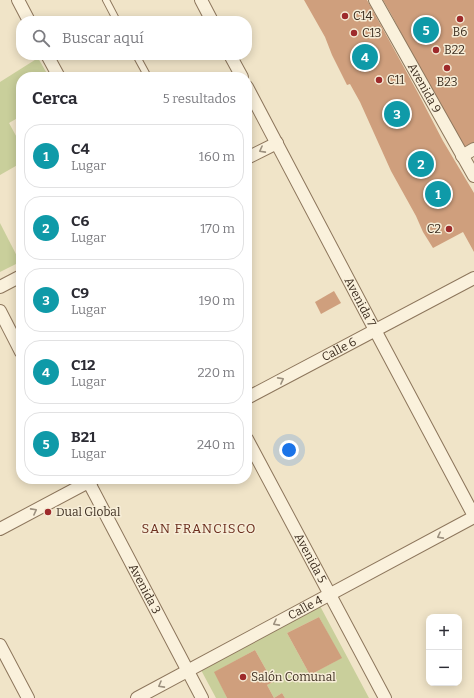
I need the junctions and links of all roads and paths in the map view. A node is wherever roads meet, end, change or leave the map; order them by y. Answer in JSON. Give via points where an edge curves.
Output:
{"nodes":[{"id":1,"x":18,"y":0,"type":"edge"},
{"id":2,"x":106,"y":0,"type":"edge"},
{"id":3,"x":201,"y":0,"type":"edge"},
{"id":4,"x":375,"y":0,"type":"edge"},
{"id":5,"x":26,"y":16,"type":"edge"},
{"id":6,"x":114,"y":16,"type":"edge"},
{"id":7,"x":209,"y":16,"type":"edge"},
{"id":8,"x":50,"y":60,"type":"edge"},
{"id":9,"x":139,"y":60,"type":"edge"},
{"id":10,"x":233,"y":60,"type":"edge"},
{"id":11,"x":56,"y":72,"type":"edge"},
{"id":12,"x":145,"y":72,"type":"edge"},
{"id":13,"x":239,"y":72,"type":"edge"},
{"id":14,"x":252,"y":97,"type":"edge"},
{"id":15,"x":276,"y":143,"type":"junction"},
{"id":16,"x":474,"y":149,"type":"edge"},
{"id":17,"x":252,"y":155,"type":"edge"},
{"id":18,"x":462,"y":156,"type":"junction"},
{"id":19,"x":474,"y":176,"type":"edge"},
{"id":20,"x":474,"y":278,"type":"edge"},
{"id":21,"x":16,"y":279,"type":"edge"},
{"id":22,"x":0,"y":287,"type":"edge"},
{"id":23,"x":0,"y":311,"type":"edge"},
{"id":24,"x":375,"y":330,"type":"junction"},
{"id":25,"x":16,"y":342,"type":"edge"},
{"id":26,"x":252,"y":395,"type":"edge"},
{"id":27,"x":252,"y":448,"type":"edge"},
{"id":28,"x":83,"y":484,"type":"edge"},
{"id":29,"x":92,"y":484,"type":"edge"},
{"id":30,"x":474,"y":517,"type":"edge"},
{"id":31,"x":0,"y":529,"type":"edge"},
{"id":32,"x":330,"y":594,"type":"junction"},
{"id":33,"x":0,"y":645,"type":"edge"},
{"id":34,"x":188,"y":670,"type":"junction"},
{"id":35,"x":28,"y":698,"type":"edge"},
{"id":36,"x":137,"y":698,"type":"edge"},
{"id":37,"x":202,"y":698,"type":"edge"},
{"id":38,"x":385,"y":698,"type":"edge"}],
"edges":[{"from":1,"to":5,"type":"street"},
{"from":2,"to":6,"type":"lane"},
{"from":3,"to":7,"type":"street"},
{"from":4,"to":18,"type":"street","name":"Avenida 9"},
{"from":8,"to":11,"type":"street"},
{"from":9,"to":12,"type":"lane"},
{"from":10,"to":13,"type":"street"},
{"from":14,"to":15,"type":"street","name":"Avenida 7"},
{"from":15,"to":17,"type":"street","one_way":true},
{"from":15,"to":24,"type":"street","name":"Avenida 7"},
{"from":16,"to":18,"type":"street"},
{"from":18,"to":19,"type":"street","name":"Avenida 9"},
{"from":20,"to":24,"type":"street","name":"Calle 6"},
{"from":21,"to":22,"type":"street"},
{"from":23,"to":25,"type":"street"},
{"from":26,"to":24,"type":"street","name":"Calle 6","one_way":true},
{"from":24,"to":30,"type":"street","name":"Avenida 7"},
{"from":27,"to":32,"type":"street","name":"Avenida 5"},
{"from":31,"to":28,"type":"street","one_way":true},
{"from":29,"to":34,"type":"street","name":"Avenida 3"},
{"from":30,"to":32,"type":"street","name":"Calle 4","one_way":true},
{"from":32,"to":34,"type":"street","name":"Calle 4","one_way":true},
{"from":32,"to":38,"type":"street","name":"Avenida 5"},
{"from":33,"to":35,"type":"street"},
{"from":34,"to":36,"type":"street","name":"Calle 4","one_way":true},
{"from":34,"to":37,"type":"street","name":"Avenida 3"}]}
